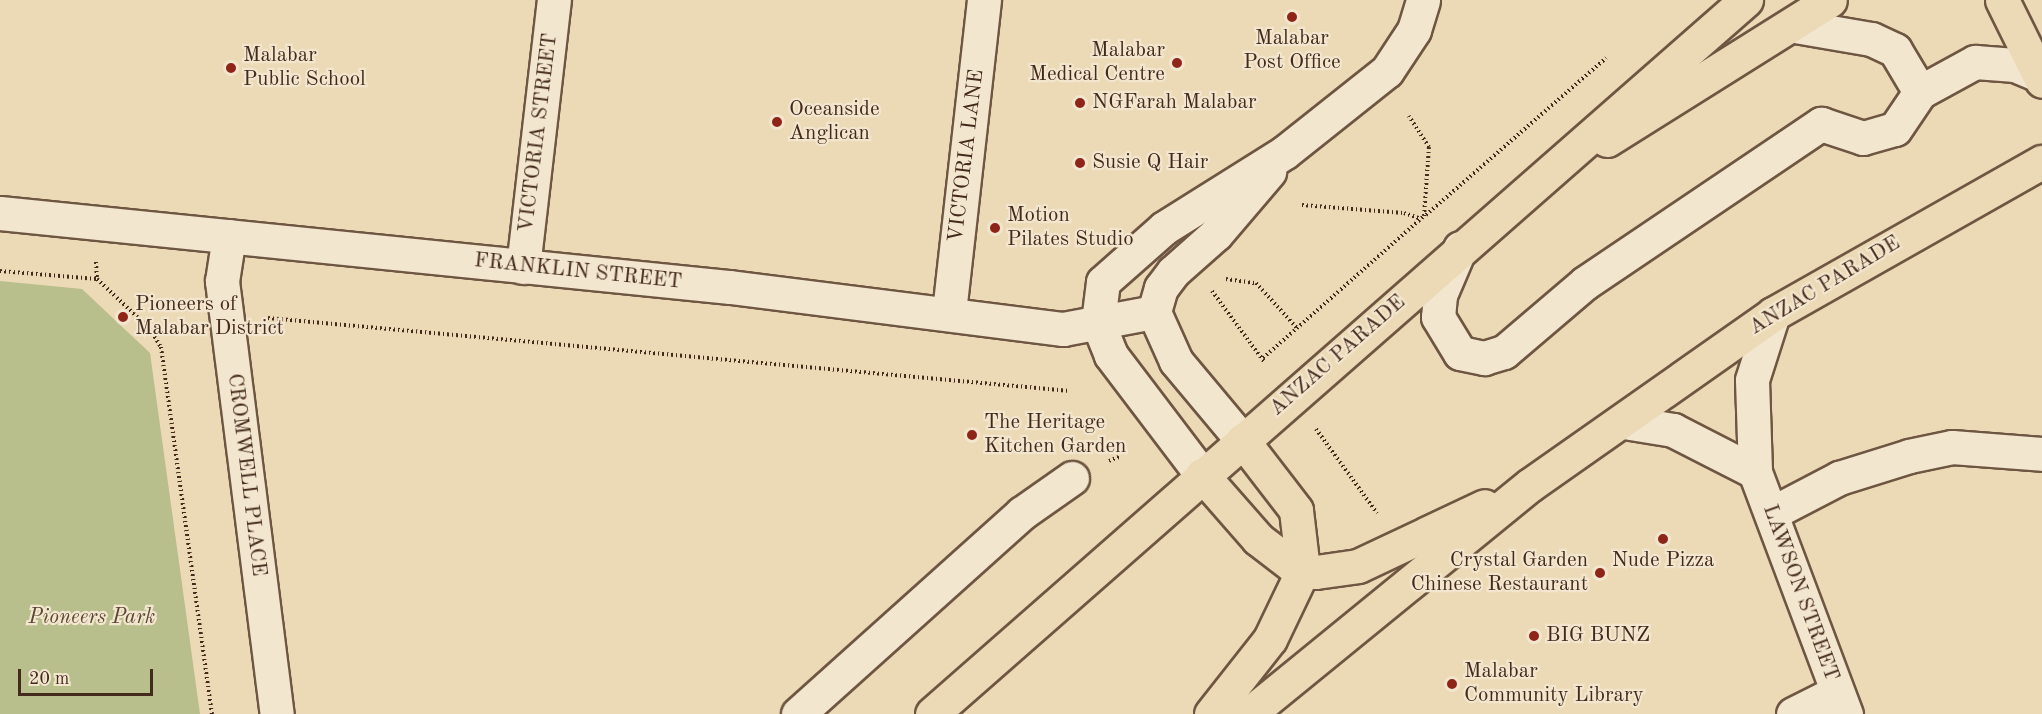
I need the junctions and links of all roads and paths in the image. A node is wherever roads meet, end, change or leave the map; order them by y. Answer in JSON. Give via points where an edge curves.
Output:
{"nodes":[{"id":1,"x":554,"y":0,"type":"edge"},
{"id":2,"x":984,"y":0,"type":"edge"},
{"id":3,"x":1423,"y":0,"type":"edge"},
{"id":4,"x":1746,"y":0,"type":"edge"},
{"id":5,"x":1830,"y":0,"type":"edge"},
{"id":6,"x":2002,"y":0,"type":"edge"},
{"id":7,"x":1795,"y":26,"type":"junction"},
{"id":8,"x":1606,"y":58,"type":"dead end"},
{"id":9,"x":2040,"y":78,"type":"edge"},
{"id":10,"x":1920,"y":92,"type":"junction"},
{"id":11,"x":1409,"y":116,"type":"dead end"},
{"id":12,"x":1285,"y":152,"type":"junction"},
{"id":13,"x":2042,"y":162,"type":"edge"},
{"id":14,"x":1540,"y":178,"type":"junction"},
{"id":15,"x":1302,"y":206,"type":"dead end"},
{"id":16,"x":0,"y":213,"type":"edge"},
{"id":17,"x":1422,"y":218,"type":"junction"},
{"id":18,"x":99,"y":224,"type":"junction"},
{"id":19,"x":229,"y":236,"type":"junction"},
{"id":20,"x":1460,"y":248,"type":"junction"},
{"id":21,"x":523,"y":267,"type":"junction"},
{"id":22,"x":0,"y":271,"type":"edge"},
{"id":23,"x":1217,"y":278,"type":"dead end"},
{"id":24,"x":97,"y":279,"type":"junction"},
{"id":25,"x":1208,"y":286,"type":"dead end"},
{"id":26,"x":949,"y":312,"type":"junction"},
{"id":27,"x":1154,"y":312,"type":"junction"},
{"id":28,"x":226,"y":314,"type":"junction"},
{"id":29,"x":1773,"y":314,"type":"junction"},
{"id":30,"x":1098,"y":322,"type":"junction"},
{"id":31,"x":1297,"y":328,"type":"junction"},
{"id":32,"x":1070,"y":392,"type":"dead end"},
{"id":33,"x":1310,"y":421,"type":"dead end"},
{"id":34,"x":1623,"y":422,"type":"junction"},
{"id":35,"x":1242,"y":440,"type":"junction"},
{"id":36,"x":2042,"y":454,"type":"edge"},
{"id":37,"x":1755,"y":472,"type":"junction"},
{"id":38,"x":1202,"y":475,"type":"junction"},
{"id":39,"x":1072,"y":478,"type":"dead end"},
{"id":40,"x":1530,"y":485,"type":"junction"},
{"id":41,"x":1772,"y":513,"type":"junction"},
{"id":42,"x":1380,"y":517,"type":"dead end"},
{"id":43,"x":1303,"y":570,"type":"junction"},
{"id":44,"x":1842,"y":703,"type":"edge"},
{"id":45,"x":212,"y":714,"type":"edge"},
{"id":46,"x":277,"y":714,"type":"edge"},
{"id":47,"x":798,"y":714,"type":"edge"},
{"id":48,"x":932,"y":714,"type":"edge"},
{"id":49,"x":1210,"y":714,"type":"edge"},
{"id":50,"x":1249,"y":714,"type":"edge"},
{"id":51,"x":1793,"y":714,"type":"edge"}],
"edges":[{"from":1,"to":21,"type":"street","name":"VICTORIA STREET"},
{"from":2,"to":26,"type":"street","name":"VICTORIA LANE"},
{"from":3,"to":12,"type":"street","via":[[1414,30],[1387,71]]},
{"from":4,"to":14,"type":"main road","name":"ANZAC PARADE"},
{"from":5,"to":7,"type":"main road"},
{"from":6,"to":9,"type":"main road"},
{"from":7,"to":10,"type":"street","via":[[1871,39],[1895,50]]},
{"from":7,"to":14,"type":"main road"},
{"from":8,"to":17,"type":"path"},
{"from":9,"to":10,"type":"street","via":[[2014,65],[1976,62]]},
{"from":10,"to":20,"type":"street","via":[[1895,129],[1863,138],[1821,124],[1585,283],[1504,352],[1484,357],[1460,353],[1438,317],[1440,295]]},
{"from":11,"to":17,"type":"path","via":[[1429,147]]},
{"from":12,"to":27,"type":"street","via":[[1216,234],[1173,272],[1161,288]]},
{"from":12,"to":30,"type":"street","via":[[1193,207],[1113,270],[1098,296]]},
{"from":13,"to":29,"type":"main road","name":"ANZAC PARADE"},
{"from":14,"to":20,"type":"main road","name":"ANZAC PARADE"},
{"from":15,"to":17,"type":"path","via":[[1404,213]]},
{"from":16,"to":18,"type":"street","name":"FRANKLIN STREET"},
{"from":17,"to":31,"type":"path"},
{"from":18,"to":19,"type":"street","name":"FRANKLIN STREET"},
{"from":18,"to":24,"type":"path"},
{"from":19,"to":21,"type":"street","name":"FRANKLIN STREET"},
{"from":19,"to":28,"type":"street","name":"CROMWELL PLACE","via":[[222,281]]},
{"from":20,"to":35,"type":"main road","name":"ANZAC PARADE"},
{"from":21,"to":26,"type":"street","name":"FRANKLIN STREET"},
{"from":22,"to":24,"type":"path"},
{"from":23,"to":31,"type":"path","via":[[1256,283]]},
{"from":24,"to":45,"type":"path","via":[[150,329],[161,347]]},
{"from":25,"to":31,"type":"path","via":[[1264,361]]},
{"from":26,"to":30,"type":"street","name":"FRANKLIN STREET","via":[[1063,329]]},
{"from":27,"to":30,"type":"street","name":"FRANKLIN STREET"},
{"from":27,"to":35,"type":"street","via":[[1176,361]]},
{"from":28,"to":32,"type":"path"},
{"from":28,"to":46,"type":"street","name":"CROMWELL PLACE"},
{"from":29,"to":34,"type":"main road","name":"ANZAC PARADE"},
{"from":29,"to":37,"type":"street","name":"LAWSON STREET","via":[[1752,380]]},
{"from":30,"to":38,"type":"street","via":[[1133,390]]},
{"from":33,"to":42,"type":"path"},
{"from":34,"to":37,"type":"street","via":[[1673,430]]},
{"from":34,"to":40,"type":"main road","name":"ANZAC PARADE"},
{"from":35,"to":38,"type":"main road","name":"ANZAC PARADE"},
{"from":35,"to":43,"type":"main road","via":[[1296,510]]},
{"from":36,"to":41,"type":"street","via":[[1952,447],[1909,456],[1839,478]]},
{"from":37,"to":41,"type":"street","name":"LAWSON STREET"},
{"from":38,"to":43,"type":"main road","via":[[1258,539]]},
{"from":38,"to":48,"type":"main road","name":"ANZAC PARADE"},
{"from":39,"to":47,"type":"street","via":[[1022,513]]},
{"from":40,"to":43,"type":"main road","via":[[1358,566],[1330,572]]},
{"from":40,"to":50,"type":"main road","name":"ANZAC PARADE"},
{"from":41,"to":44,"type":"street","name":"LAWSON STREET"},
{"from":43,"to":49,"type":"main road","via":[[1270,639]]},
{"from":44,"to":51,"type":"street"}]}
